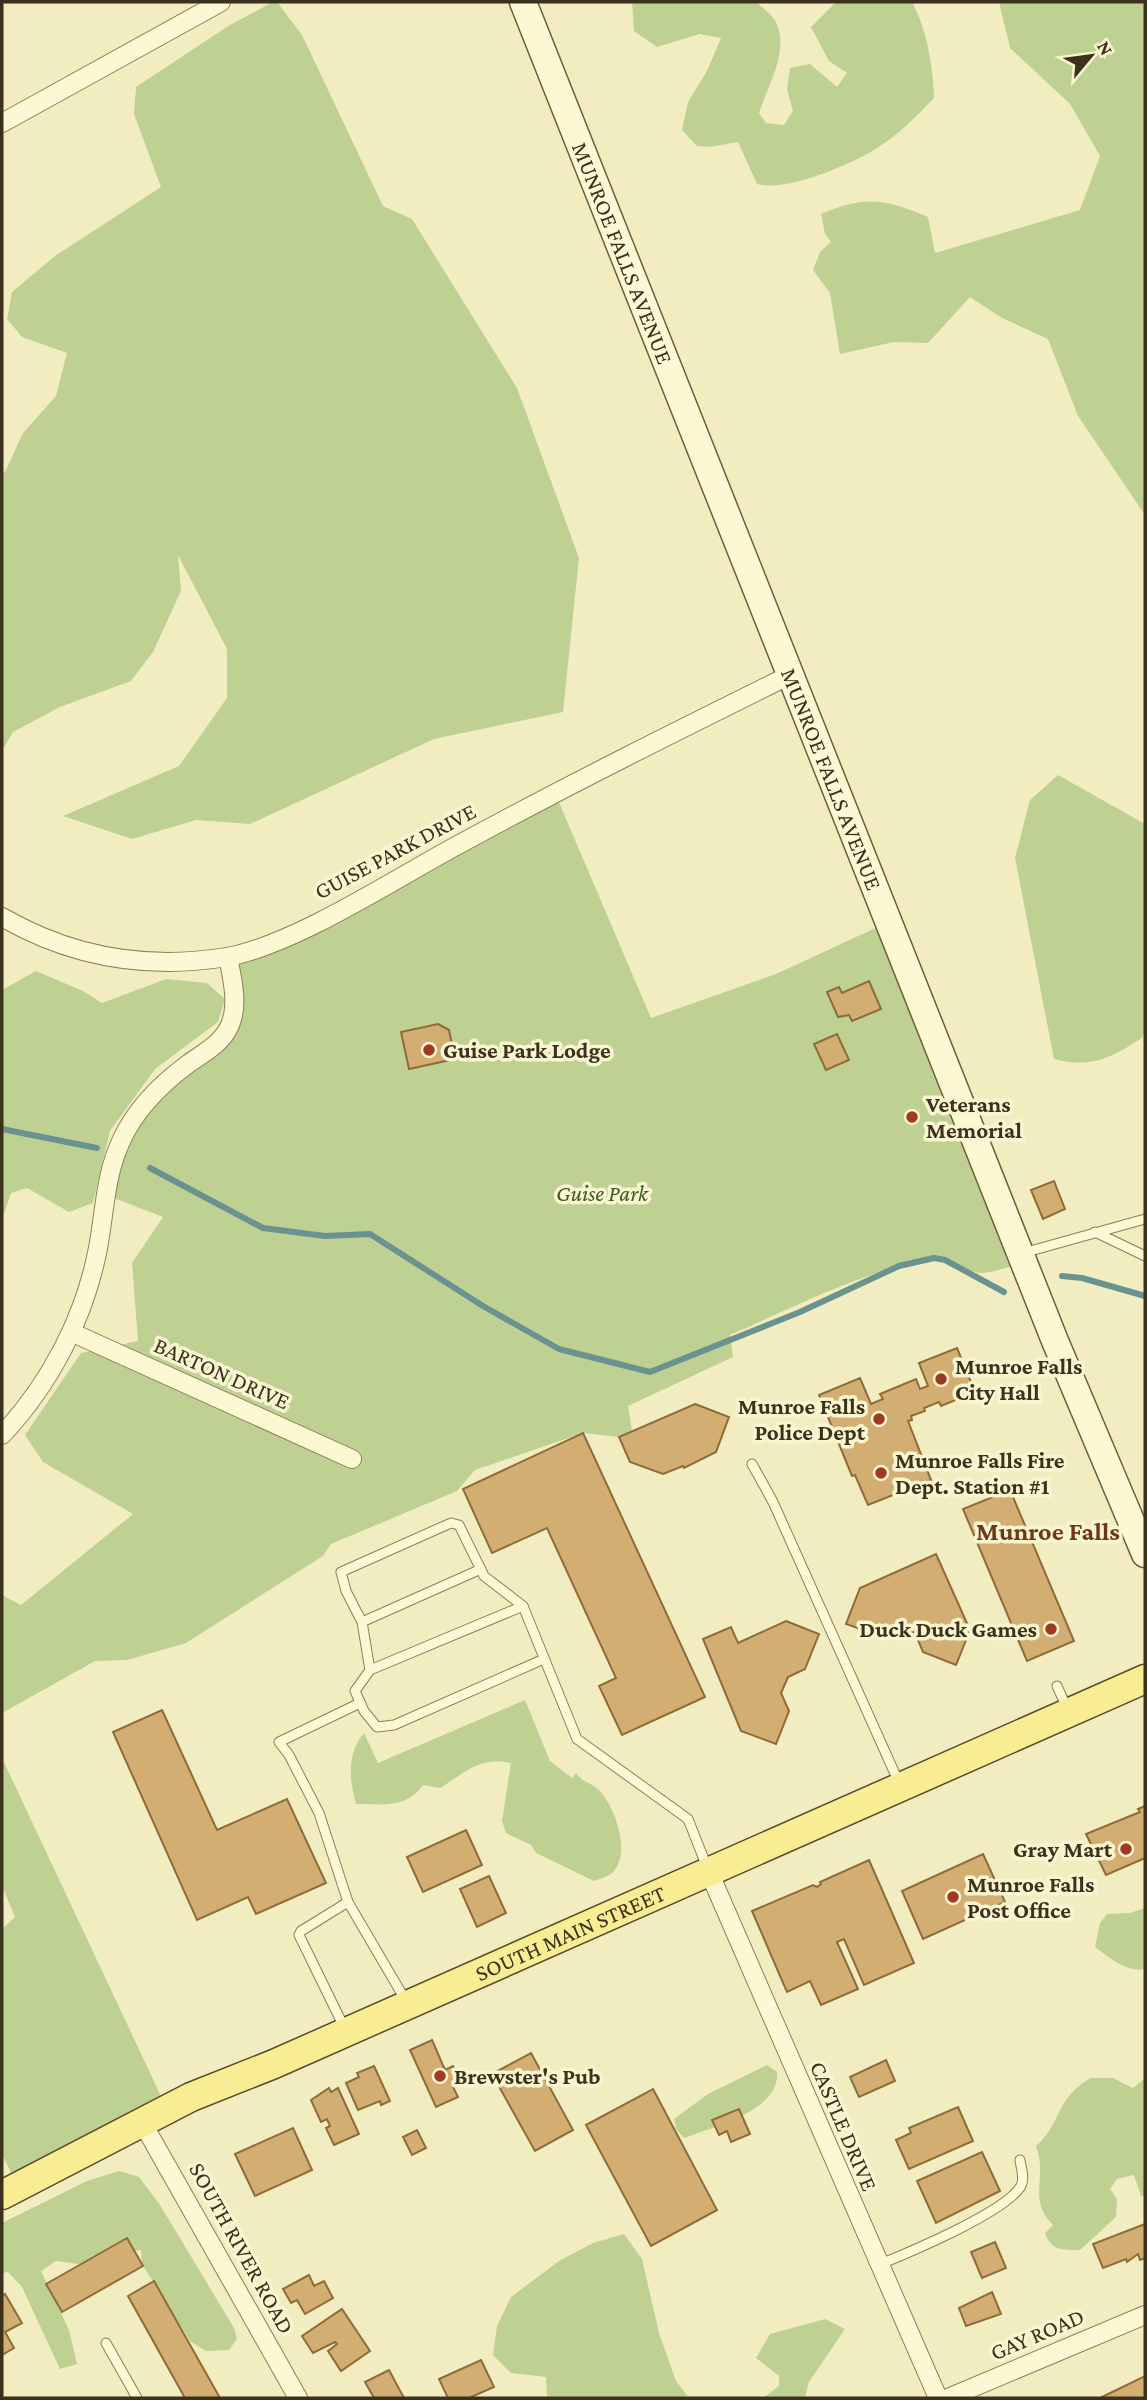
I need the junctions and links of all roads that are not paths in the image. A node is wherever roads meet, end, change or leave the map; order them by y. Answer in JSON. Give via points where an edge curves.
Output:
{"nodes":[{"id":1,"x":221,"y":2,"type":"edge"},
{"id":2,"x":523,"y":2,"type":"edge"},
{"id":3,"x":2,"y":123,"type":"edge"},
{"id":4,"x":792,"y":674,"type":"junction"},
{"id":5,"x":2,"y":917,"type":"edge"},
{"id":6,"x":228,"y":957,"type":"junction"},
{"id":7,"x":1145,"y":1219,"type":"edge"},
{"id":8,"x":1094,"y":1232,"type":"junction"},
{"id":9,"x":1021,"y":1254,"type":"junction"},
{"id":10,"x":1145,"y":1256,"type":"edge"},
{"id":11,"x":73,"y":1333,"type":"junction"},
{"id":12,"x":2,"y":1435,"type":"edge"},
{"id":13,"x":352,"y":1458,"type":"dead end"},
{"id":14,"x":752,"y":1464,"type":"dead end"},
{"id":15,"x":1145,"y":1554,"type":"edge"},
{"id":16,"x":481,"y":1569,"type":"junction"},
{"id":17,"x":523,"y":1606,"type":"junction"},
{"id":18,"x":362,"y":1622,"type":"junction"},
{"id":19,"x":544,"y":1659,"type":"junction"},
{"id":20,"x":370,"y":1670,"type":"junction"},
{"id":21,"x":1145,"y":1679,"type":"edge"},
{"id":22,"x":1058,"y":1686,"type":"dead end"},
{"id":23,"x":360,"y":1703,"type":"junction"},
{"id":24,"x":1069,"y":1713,"type":"junction"},
{"id":25,"x":901,"y":1786,"type":"junction"},
{"id":26,"x":709,"y":1872,"type":"junction"},
{"id":27,"x":348,"y":1902,"type":"junction"},
{"id":28,"x":407,"y":2004,"type":"junction"},
{"id":29,"x":346,"y":2031,"type":"junction"},
{"id":30,"x":142,"y":2122,"type":"junction"},
{"id":31,"x":1020,"y":2160,"type":"dead end"},
{"id":32,"x":2,"y":2195,"type":"edge"},
{"id":33,"x":878,"y":2265,"type":"junction"},
{"id":34,"x":1145,"y":2315,"type":"edge"},
{"id":35,"x":106,"y":2343,"type":"dead end"},
{"id":36,"x":137,"y":2398,"type":"edge"},
{"id":37,"x":298,"y":2398,"type":"edge"},
{"id":38,"x":938,"y":2398,"type":"edge"},
{"id":39,"x":948,"y":2398,"type":"edge"}],
"edges":[{"from":1,"to":3,"type":"street"},
{"from":2,"to":4,"type":"street","name":"MUNROE FALLS AVENUE"},
{"from":4,"to":6,"type":"street","name":"GUISE PARK DRIVE","via":[[555,793],[304,928]]},
{"from":4,"to":9,"type":"street","name":"MUNROE FALLS AVENUE"},
{"from":5,"to":6,"type":"street","name":"GUISE PARK DRIVE","via":[[39,937],[100,957],[153,962]]},
{"from":6,"to":11,"type":"street","via":[[234,997],[230,1027],[214,1047],[153,1094],[123,1136],[110,1174],[96,1259]]},
{"from":7,"to":8,"type":"lane"},
{"from":8,"to":9,"type":"lane"},
{"from":8,"to":10,"type":"lane"},
{"from":9,"to":15,"type":"street","name":"MUNROE FALLS AVENUE"},
{"from":11,"to":12,"type":"street"},
{"from":11,"to":13,"type":"street","name":"BARTON DRIVE"},
{"from":14,"to":25,"type":"lane"},
{"from":16,"to":17,"type":"lane"},
{"from":16,"to":18,"type":"lane"},
{"from":16,"to":18,"type":"lane","via":[[455,1522],[344,1569],[340,1577]]},
{"from":17,"to":19,"type":"lane"},
{"from":17,"to":20,"type":"lane"},
{"from":18,"to":20,"type":"lane"},
{"from":19,"to":23,"type":"lane","via":[[384,1728],[377,1727]]},
{"from":19,"to":26,"type":"lane","via":[[576,1739],[688,1819]]},
{"from":20,"to":23,"type":"lane","via":[[355,1691]]},
{"from":21,"to":24,"type":"main road","name":"SOUTH MAIN STREET"},
{"from":22,"to":24,"type":"lane"},
{"from":23,"to":27,"type":"lane","via":[[279,1742],[319,1813]]},
{"from":24,"to":25,"type":"main road","name":"SOUTH MAIN STREET"},
{"from":25,"to":26,"type":"main road","name":"SOUTH MAIN STREET"},
{"from":26,"to":28,"type":"main road","name":"SOUTH MAIN STREET"},
{"from":26,"to":33,"type":"street","name":"CASTLE DRIVE"},
{"from":27,"to":28,"type":"lane"},
{"from":27,"to":29,"type":"lane","via":[[299,1935]]},
{"from":28,"to":29,"type":"main road","name":"SOUTH MAIN STREET"},
{"from":29,"to":30,"type":"main road","name":"SOUTH MAIN STREET","via":[[191,2096]]},
{"from":30,"to":32,"type":"main road","name":"SOUTH MAIN STREET"},
{"from":30,"to":37,"type":"street","name":"SOUTH RIVER ROAD"},
{"from":31,"to":33,"type":"lane","via":[[1021,2186],[1007,2199],[919,2248]]},
{"from":33,"to":38,"type":"street","name":"CASTLE DRIVE"},
{"from":34,"to":39,"type":"street","name":"GAY ROAD"},
{"from":35,"to":36,"type":"lane"}]}
